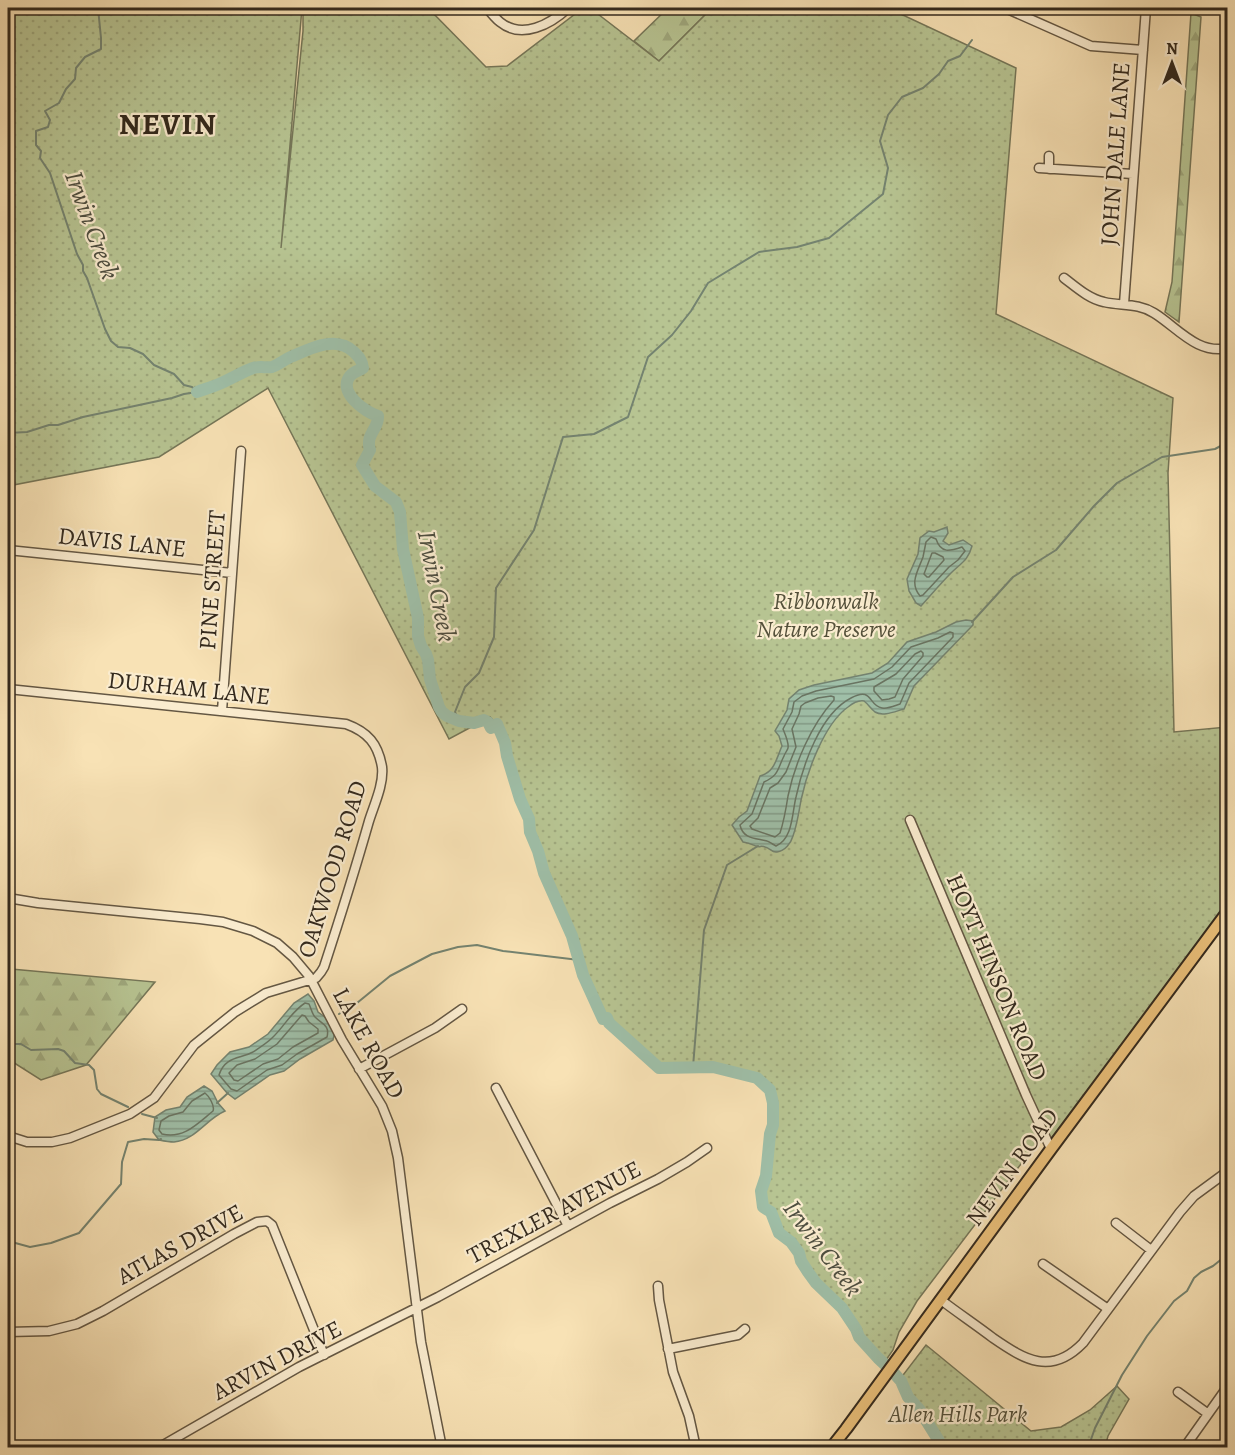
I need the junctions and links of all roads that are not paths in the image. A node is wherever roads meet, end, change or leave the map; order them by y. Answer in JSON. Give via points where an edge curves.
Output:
{"nodes":[{"id":1,"x":487,"y":8,"type":"edge"},
{"id":2,"x":568,"y":8,"type":"edge"},
{"id":3,"x":1005,"y":8,"type":"edge"},
{"id":4,"x":1146,"y":8,"type":"edge"},
{"id":5,"x":1143,"y":50,"type":"junction"},
{"id":6,"x":1049,"y":156,"type":"dead end"},
{"id":7,"x":1133,"y":174,"type":"junction"},
{"id":8,"x":1064,"y":278,"type":"dead end"},
{"id":9,"x":1124,"y":304,"type":"junction"},
{"id":10,"x":1227,"y":348,"type":"edge"},
{"id":11,"x":241,"y":451,"type":"dead end"},
{"id":12,"x":8,"y":550,"type":"edge"},
{"id":13,"x":232,"y":573,"type":"junction"},
{"id":14,"x":8,"y":688,"type":"edge"},
{"id":15,"x":222,"y":711,"type":"junction"},
{"id":16,"x":364,"y":733,"type":"joint"},
{"id":17,"x":910,"y":820,"type":"dead end"},
{"id":18,"x":8,"y":898,"type":"edge"},
{"id":19,"x":1227,"y":911,"type":"edge"},
{"id":20,"x":311,"y":979,"type":"junction"},
{"id":21,"x":462,"y":1009,"type":"dead end"},
{"id":22,"x":359,"y":1069,"type":"junction"},
{"id":23,"x":496,"y":1088,"type":"dead end"},
{"id":24,"x":8,"y":1136,"type":"edge"},
{"id":25,"x":707,"y":1148,"type":"dead end"},
{"id":26,"x":1051,"y":1149,"type":"junction"},
{"id":27,"x":1227,"y":1171,"type":"edge"},
{"id":28,"x":1116,"y":1223,"type":"dead end"},
{"id":29,"x":568,"y":1226,"type":"junction"},
{"id":30,"x":1151,"y":1250,"type":"junction"},
{"id":31,"x":1043,"y":1264,"type":"dead end"},
{"id":32,"x":658,"y":1286,"type":"dead end"},
{"id":33,"x":941,"y":1299,"type":"junction"},
{"id":34,"x":416,"y":1308,"type":"junction"},
{"id":35,"x":1108,"y":1310,"type":"junction"},
{"id":36,"x":745,"y":1329,"type":"dead end"},
{"id":37,"x":8,"y":1332,"type":"edge"},
{"id":38,"x":668,"y":1349,"type":"junction"},
{"id":39,"x":324,"y":1355,"type":"junction"},
{"id":40,"x":1227,"y":1386,"type":"edge"},
{"id":41,"x":1178,"y":1392,"type":"dead end"},
{"id":42,"x":1207,"y":1413,"type":"junction"},
{"id":43,"x":158,"y":1448,"type":"edge"},
{"id":44,"x":442,"y":1448,"type":"edge"},
{"id":45,"x":696,"y":1448,"type":"edge"},
{"id":46,"x":831,"y":1448,"type":"edge"},
{"id":47,"x":1184,"y":1448,"type":"edge"}],
"edges":[{"from":1,"to":2,"type":"street","via":[[500,23],[530,30]]},
{"from":3,"to":5,"type":"street","via":[[1092,46]]},
{"from":4,"to":5,"type":"street","name":"JOHN DALE LANE"},
{"from":5,"to":7,"type":"street","name":"JOHN DALE LANE"},
{"from":6,"to":7,"type":"street","via":[[1044,169]]},
{"from":7,"to":9,"type":"street","name":"JOHN DALE LANE"},
{"from":8,"to":9,"type":"street","via":[[1101,302]]},
{"from":9,"to":10,"type":"street","via":[[1153,312],[1200,346]]},
{"from":11,"to":13,"type":"street","name":"PINE STREET"},
{"from":12,"to":13,"type":"street","name":"DAVIS LANE"},
{"from":13,"to":15,"type":"street","name":"PINE STREET"},
{"from":14,"to":15,"type":"street","name":"DURHAM LANE"},
{"from":15,"to":16,"type":"street","name":"DURHAM LANE","via":[[346,724]]},
{"from":16,"to":20,"type":"street","name":"OAKWOOD ROAD","via":[[378,752],[380,782],[324,967]]},
{"from":17,"to":26,"type":"street","name":"HOYT HINSON ROAD"},
{"from":18,"to":20,"type":"street","name":"LAKE ROAD","via":[[238,926],[277,943]]},
{"from":19,"to":26,"type":"main road","name":"NEVIN ROAD"},
{"from":20,"to":22,"type":"street","name":"LAKE ROAD"},
{"from":20,"to":24,"type":"street","name":"OAKWOOD ROAD","via":[[266,993],[235,1012],[194,1045],[154,1098],[130,1114],[52,1142],[27,1142]]},
{"from":21,"to":22,"type":"street"},
{"from":22,"to":34,"type":"street","name":"LAKE ROAD","via":[[382,1106],[396,1145]]},
{"from":23,"to":29,"type":"street"},
{"from":25,"to":29,"type":"street","name":"TREXLER AVENUE"},
{"from":26,"to":33,"type":"main road","name":"NEVIN ROAD"},
{"from":27,"to":30,"type":"street","via":[[1194,1196]]},
{"from":28,"to":30,"type":"street"},
{"from":29,"to":34,"type":"street","name":"TREXLER AVENUE"},
{"from":30,"to":35,"type":"street"},
{"from":31,"to":35,"type":"street"},
{"from":32,"to":38,"type":"street"},
{"from":33,"to":35,"type":"street","via":[[1012,1351],[1040,1362],[1054,1362],[1073,1353]]},
{"from":33,"to":46,"type":"main road","name":"NEVIN ROAD"},
{"from":34,"to":39,"type":"street","name":"ARVIN DRIVE"},
{"from":34,"to":44,"type":"street","name":"LAKE ROAD"},
{"from":36,"to":38,"type":"street","via":[[738,1335]]},
{"from":37,"to":39,"type":"street","name":"ATLAS DRIVE","via":[[49,1331],[76,1324],[234,1234],[267,1221],[272,1225]]},
{"from":38,"to":45,"type":"street"},
{"from":39,"to":43,"type":"street","name":"ARVIN DRIVE"},
{"from":40,"to":42,"type":"street"},
{"from":41,"to":42,"type":"street"},
{"from":42,"to":47,"type":"street"}]}
